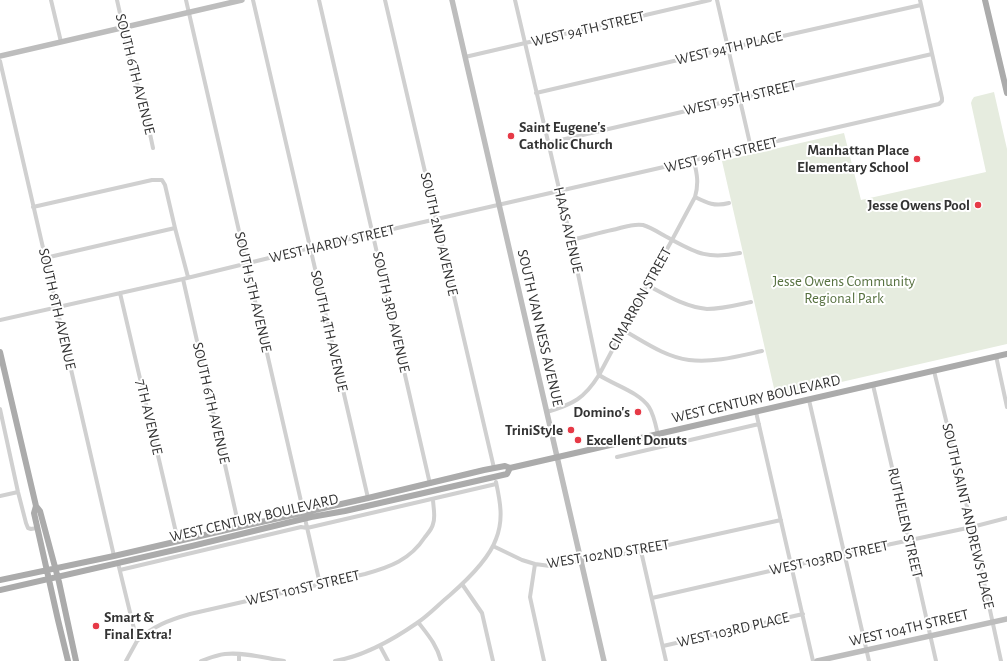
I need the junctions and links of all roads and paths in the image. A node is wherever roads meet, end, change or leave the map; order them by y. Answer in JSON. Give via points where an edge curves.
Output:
{"nodes":[{"id":1,"x":51,"y":0,"type":"edge"},
{"id":2,"x":118,"y":0,"type":"edge"},
{"id":3,"x":186,"y":0,"type":"edge"},
{"id":4,"x":242,"y":0,"type":"edge"},
{"id":5,"x":253,"y":0,"type":"edge"},
{"id":6,"x":319,"y":0,"type":"edge"},
{"id":7,"x":385,"y":0,"type":"edge"},
{"id":8,"x":452,"y":0,"type":"edge"},
{"id":9,"x":515,"y":0,"type":"edge"},
{"id":10,"x":710,"y":0,"type":"edge"},
{"id":11,"x":717,"y":0,"type":"edge"},
{"id":12,"x":985,"y":0,"type":"edge"},
{"id":13,"x":921,"y":2,"type":"edge"},
{"id":14,"x":188,"y":12,"type":"junction"},
{"id":15,"x":124,"y":27,"type":"junction"},
{"id":16,"x":61,"y":42,"type":"junction"},
{"id":17,"x":524,"y":44,"type":"junction"},
{"id":18,"x":728,"y":48,"type":"junction"},
{"id":19,"x":932,"y":54,"type":"junction"},
{"id":20,"x":0,"y":56,"type":"edge"},
{"id":21,"x":465,"y":57,"type":"junction"},
{"id":22,"x":0,"y":61,"type":"edge"},
{"id":23,"x":536,"y":93,"type":"junction"},
{"id":24,"x":1007,"y":93,"type":"edge"},
{"id":25,"x":740,"y":98,"type":"junction"},
{"id":26,"x":548,"y":143,"type":"junction"},
{"id":27,"x":153,"y":148,"type":"dead end"},
{"id":28,"x":751,"y":148,"type":"junction"},
{"id":29,"x":694,"y":161,"type":"junction"},
{"id":30,"x":559,"y":191,"type":"junction"},
{"id":31,"x":695,"y":197,"type":"junction"},
{"id":32,"x":729,"y":203,"type":"dead end"},
{"id":33,"x":500,"y":205,"type":"junction"},
{"id":34,"x":33,"y":207,"type":"junction"},
{"id":35,"x":436,"y":220,"type":"junction"},
{"id":36,"x":175,"y":228,"type":"junction"},
{"id":37,"x":373,"y":234,"type":"junction"},
{"id":38,"x":570,"y":240,"type":"junction"},
{"id":39,"x":672,"y":240,"type":"junction"},
{"id":40,"x":310,"y":248,"type":"junction"},
{"id":41,"x":740,"y":253,"type":"dead end"},
{"id":42,"x":45,"y":258,"type":"junction"},
{"id":43,"x":247,"y":264,"type":"junction"},
{"id":44,"x":185,"y":278,"type":"junction"},
{"id":45,"x":647,"y":285,"type":"junction"},
{"id":46,"x":120,"y":293,"type":"junction"},
{"id":47,"x":751,"y":302,"type":"dead end"},
{"id":48,"x":57,"y":307,"type":"junction"},
{"id":49,"x":0,"y":320,"type":"edge"},
{"id":50,"x":623,"y":330,"type":"junction"},
{"id":51,"x":762,"y":351,"type":"dead end"},
{"id":52,"x":0,"y":352,"type":"edge"},
{"id":53,"x":1007,"y":354,"type":"edge"},
{"id":54,"x":996,"y":356,"type":"junction"},
{"id":55,"x":934,"y":370,"type":"junction"},
{"id":56,"x":599,"y":375,"type":"junction"},
{"id":57,"x":873,"y":385,"type":"junction"},
{"id":58,"x":808,"y":400,"type":"junction"},
{"id":59,"x":1007,"y":407,"type":"edge"},
{"id":60,"x":0,"y":409,"type":"edge"},
{"id":61,"x":547,"y":412,"type":"junction"},
{"id":62,"x":756,"y":412,"type":"junction"},
{"id":63,"x":759,"y":424,"type":"junction"},
{"id":64,"x":658,"y":435,"type":"junction"},
{"id":65,"x":557,"y":457,"type":"junction"},
{"id":66,"x":617,"y":457,"type":"dead end"},
{"id":67,"x":494,"y":468,"type":"junction"},
{"id":68,"x":510,"y":468,"type":"junction"},
{"id":69,"x":495,"y":476,"type":"junction"},
{"id":70,"x":430,"y":484,"type":"junction"},
{"id":71,"x":496,"y":484,"type":"junction"},
{"id":72,"x":18,"y":492,"type":"junction"},
{"id":73,"x":0,"y":496,"type":"edge"},
{"id":74,"x":368,"y":498,"type":"junction"},
{"id":75,"x":433,"y":499,"type":"junction"},
{"id":76,"x":36,"y":506,"type":"junction"},
{"id":77,"x":304,"y":516,"type":"junction"},
{"id":78,"x":1007,"y":518,"type":"edge"},
{"id":79,"x":781,"y":520,"type":"junction"},
{"id":80,"x":239,"y":527,"type":"junction"},
{"id":81,"x":972,"y":527,"type":"junction"},
{"id":82,"x":37,"y":528,"type":"junction"},
{"id":83,"x":307,"y":528,"type":"junction"},
{"id":84,"x":178,"y":541,"type":"junction"},
{"id":85,"x":909,"y":541,"type":"junction"},
{"id":86,"x":494,"y":546,"type":"junction"},
{"id":87,"x":641,"y":551,"type":"junction"},
{"id":88,"x":844,"y":554,"type":"junction"},
{"id":89,"x":114,"y":556,"type":"junction"},
{"id":90,"x":581,"y":561,"type":"junction"},
{"id":91,"x":118,"y":563,"type":"junction"},
{"id":92,"x":535,"y":564,"type":"junction"},
{"id":93,"x":791,"y":566,"type":"junction"},
{"id":94,"x":55,"y":568,"type":"junction"},
{"id":95,"x":47,"y":570,"type":"junction"},
{"id":96,"x":120,"y":570,"type":"junction"},
{"id":97,"x":57,"y":577,"type":"junction"},
{"id":98,"x":49,"y":578,"type":"junction"},
{"id":99,"x":0,"y":580,"type":"edge"},
{"id":100,"x":320,"y":584,"type":"junction"},
{"id":101,"x":462,"y":584,"type":"junction"},
{"id":102,"x":0,"y":590,"type":"edge"},
{"id":103,"x":652,"y":598,"type":"junction"},
{"id":104,"x":803,"y":614,"type":"junction"},
{"id":105,"x":1007,"y":618,"type":"edge"},
{"id":106,"x":418,"y":622,"type":"junction"},
{"id":107,"x":992,"y":622,"type":"junction"},
{"id":108,"x":930,"y":636,"type":"junction"},
{"id":109,"x":137,"y":641,"type":"junction"},
{"id":110,"x":380,"y":646,"type":"junction"},
{"id":111,"x":662,"y":646,"type":"junction"},
{"id":112,"x":866,"y":650,"type":"junction"},
{"id":113,"x":239,"y":654,"type":"junction"},
{"id":114,"x":68,"y":661,"type":"edge"},
{"id":115,"x":76,"y":661,"type":"edge"},
{"id":116,"x":126,"y":661,"type":"edge"},
{"id":117,"x":201,"y":661,"type":"edge"},
{"id":118,"x":239,"y":661,"type":"edge"},
{"id":119,"x":284,"y":661,"type":"edge"},
{"id":120,"x":335,"y":661,"type":"edge"},
{"id":121,"x":338,"y":661,"type":"edge"},
{"id":122,"x":388,"y":661,"type":"edge"},
{"id":123,"x":441,"y":661,"type":"edge"},
{"id":124,"x":493,"y":661,"type":"edge"},
{"id":125,"x":544,"y":661,"type":"edge"},
{"id":126,"x":604,"y":661,"type":"edge"},
{"id":127,"x":666,"y":661,"type":"edge"},
{"id":128,"x":813,"y":661,"type":"edge"},
{"id":129,"x":817,"y":661,"type":"edge"},
{"id":130,"x":869,"y":661,"type":"edge"},
{"id":131,"x":936,"y":661,"type":"edge"},
{"id":132,"x":1001,"y":661,"type":"edge"}],
"edges":[{"from":1,"to":16,"type":"street"},
{"from":2,"to":15,"type":"street","name":"SOUTH 6TH AVENUE"},
{"from":3,"to":14,"type":"street","name":"SOUTH 5TH AVENUE"},
{"from":4,"to":14,"type":"street"},
{"from":5,"to":40,"type":"street","name":"SOUTH 4TH AVENUE"},
{"from":6,"to":37,"type":"street","name":"SOUTH 3RD AVENUE"},
{"from":7,"to":35,"type":"street","name":"SOUTH 2ND AVENUE"},
{"from":8,"to":21,"type":"street","name":"SOUTH VAN NESS AVENUE"},
{"from":9,"to":17,"type":"street","name":"HAAS AVENUE"},
{"from":10,"to":17,"type":"street","name":"WEST 94TH STREET"},
{"from":11,"to":18,"type":"street"},
{"from":12,"to":24,"type":"main road"},
{"from":13,"to":18,"type":"street","name":"WEST 94TH PLACE"},
{"from":13,"to":19,"type":"street"},
{"from":14,"to":15,"type":"street"},
{"from":14,"to":43,"type":"street","name":"SOUTH 5TH AVENUE"},
{"from":15,"to":16,"type":"street"},
{"from":15,"to":27,"type":"street","name":"SOUTH 6TH AVENUE"},
{"from":16,"to":20,"type":"street"},
{"from":17,"to":21,"type":"street","name":"WEST 94TH STREET"},
{"from":17,"to":23,"type":"street","name":"HAAS AVENUE"},
{"from":18,"to":23,"type":"street","name":"WEST 94TH PLACE"},
{"from":18,"to":25,"type":"street"},
{"from":19,"to":25,"type":"street","name":"WEST 95TH STREET"},
{"from":19,"to":28,"type":"street","name":"WEST 96TH STREET","via":[[942,98],[936,105]]},
{"from":21,"to":33,"type":"street","name":"SOUTH VAN NESS AVENUE"},
{"from":22,"to":34,"type":"street","name":"SOUTH 8TH AVENUE"},
{"from":23,"to":26,"type":"street","name":"HAAS AVENUE"},
{"from":25,"to":26,"type":"street","name":"WEST 95TH STREET"},
{"from":25,"to":28,"type":"street"},
{"from":26,"to":30,"type":"street","name":"HAAS AVENUE"},
{"from":28,"to":29,"type":"street","name":"WEST 96TH STREET"},
{"from":29,"to":30,"type":"street","name":"WEST 96TH STREET"},
{"from":29,"to":31,"type":"street","name":"CIMARRON STREET","via":[[698,182]]},
{"from":30,"to":33,"type":"street","name":"WEST 96TH STREET"},
{"from":30,"to":38,"type":"street","name":"HAAS AVENUE"},
{"from":31,"to":32,"type":"street","via":[[711,204]]},
{"from":31,"to":39,"type":"street","name":"CIMARRON STREET"},
{"from":33,"to":35,"type":"street","name":"WEST HARDY STREET"},
{"from":33,"to":61,"type":"street","name":"SOUTH VAN NESS AVENUE"},
{"from":34,"to":36,"type":"street","name":"SOUTH 6TH AVENUE","via":[[152,180],[162,180]]},
{"from":34,"to":42,"type":"street","name":"SOUTH 8TH AVENUE"},
{"from":35,"to":37,"type":"street","name":"WEST HARDY STREET"},
{"from":35,"to":67,"type":"street","name":"SOUTH 2ND AVENUE"},
{"from":36,"to":42,"type":"street"},
{"from":36,"to":44,"type":"street","name":"SOUTH 6TH AVENUE"},
{"from":37,"to":40,"type":"street","name":"WEST HARDY STREET"},
{"from":37,"to":70,"type":"street","name":"SOUTH 3RD AVENUE"},
{"from":38,"to":39,"type":"street","via":[[642,225]]},
{"from":38,"to":56,"type":"street","name":"HAAS AVENUE"},
{"from":39,"to":41,"type":"street","via":[[688,249],[708,255]]},
{"from":39,"to":45,"type":"street","name":"CIMARRON STREET"},
{"from":40,"to":43,"type":"street","name":"WEST HARDY STREET"},
{"from":40,"to":74,"type":"street","name":"SOUTH 4TH AVENUE"},
{"from":42,"to":48,"type":"street","name":"SOUTH 8TH AVENUE"},
{"from":43,"to":44,"type":"street","name":"WEST HARDY STREET"},
{"from":43,"to":77,"type":"street","name":"SOUTH 5TH AVENUE"},
{"from":44,"to":46,"type":"street","name":"WEST HARDY STREET"},
{"from":44,"to":80,"type":"street","name":"SOUTH 6TH AVENUE"},
{"from":45,"to":47,"type":"street","via":[[685,304],[708,309]]},
{"from":45,"to":50,"type":"street","name":"CIMARRON STREET"},
{"from":46,"to":48,"type":"street","name":"WEST HARDY STREET"},
{"from":46,"to":84,"type":"street","name":"7TH AVENUE"},
{"from":48,"to":49,"type":"street","name":"WEST HARDY STREET"},
{"from":48,"to":89,"type":"street","name":"SOUTH 8TH AVENUE"},
{"from":50,"to":51,"type":"street","via":[[664,352],[688,360],[727,359]]},
{"from":50,"to":56,"type":"street","name":"CIMARRON STREET"},
{"from":52,"to":76,"type":"main road"},
{"from":53,"to":54,"type":"main road","name":"WEST CENTURY BOULEVARD"},
{"from":54,"to":55,"type":"main road","name":"WEST CENTURY BOULEVARD"},
{"from":54,"to":59,"type":"street"},
{"from":55,"to":57,"type":"main road","name":"WEST CENTURY BOULEVARD"},
{"from":55,"to":81,"type":"street","name":"SOUTH SAINT ANDREWS PLACE"},
{"from":56,"to":61,"type":"street","name":"CIMARRON STREET","via":[[579,399]]},
{"from":56,"to":64,"type":"street","via":[[637,396],[646,404]]},
{"from":57,"to":58,"type":"main road","name":"WEST CENTURY BOULEVARD"},
{"from":57,"to":85,"type":"street","name":"RUTHELEN STREET"},
{"from":58,"to":62,"type":"main road","name":"WEST CENTURY BOULEVARD"},
{"from":58,"to":88,"type":"street"},
{"from":60,"to":72,"type":"street"},
{"from":61,"to":65,"type":"street","name":"SOUTH VAN NESS AVENUE"},
{"from":62,"to":63,"type":"street"},
{"from":62,"to":64,"type":"main road","name":"WEST CENTURY BOULEVARD"},
{"from":63,"to":66,"type":"street","name":"WEST CENTURY BOULEVARD"},
{"from":63,"to":79,"type":"street"},
{"from":64,"to":65,"type":"main road","name":"WEST CENTURY BOULEVARD"},
{"from":65,"to":68,"type":"main road","name":"WEST CENTURY BOULEVARD"},
{"from":65,"to":90,"type":"street","name":"SOUTH VAN NESS AVENUE"},
{"from":67,"to":68,"type":"main road","name":"WEST CENTURY BOULEVARD"},
{"from":67,"to":70,"type":"main road","name":"WEST CENTURY BOULEVARD"},
{"from":68,"to":69,"type":"main road","name":"WEST CENTURY BOULEVARD","via":[[507,474]]},
{"from":69,"to":71,"type":"street"},
{"from":69,"to":77,"type":"main road","name":"WEST CENTURY BOULEVARD","via":[[345,511]]},
{"from":70,"to":74,"type":"main road","name":"WEST CENTURY BOULEVARD"},
{"from":71,"to":75,"type":"street","name":"WEST CENTURY BOULEVARD"},
{"from":71,"to":86,"type":"street","via":[[501,509],[500,528]]},
{"from":72,"to":73,"type":"street"},
{"from":72,"to":82,"type":"street","via":[[28,528]]},
{"from":74,"to":77,"type":"main road","name":"WEST CENTURY BOULEVARD"},
{"from":75,"to":83,"type":"street","name":"WEST CENTURY BOULEVARD"},
{"from":75,"to":100,"type":"street","name":"WEST 101ST STREET","via":[[433,524],[416,549],[392,566]]},
{"from":76,"to":82,"type":"main road","via":[[34,513]]},
{"from":76,"to":94,"type":"main road","via":[[40,511]]},
{"from":77,"to":80,"type":"main road","name":"WEST CENTURY BOULEVARD"},
{"from":77,"to":83,"type":"street","name":"SOUTH 5TH AVENUE"},
{"from":77,"to":91,"type":"main road","name":"WEST CENTURY BOULEVARD"},
{"from":78,"to":81,"type":"street","name":"WEST 103RD STREET"},
{"from":79,"to":87,"type":"street","name":"WEST 102ND STREET"},
{"from":79,"to":93,"type":"street"},
{"from":80,"to":84,"type":"main road","name":"WEST CENTURY BOULEVARD"},
{"from":81,"to":85,"type":"street","name":"WEST 103RD STREET"},
{"from":81,"to":107,"type":"street","name":"SOUTH SAINT ANDREWS PLACE"},
{"from":82,"to":95,"type":"main road"},
{"from":83,"to":96,"type":"street","name":"WEST CENTURY BOULEVARD","via":[[301,527]]},
{"from":83,"to":100,"type":"street","name":"SOUTH 5TH AVENUE"},
{"from":84,"to":89,"type":"main road","name":"WEST CENTURY BOULEVARD"},
{"from":85,"to":88,"type":"street","name":"WEST 103RD STREET"},
{"from":85,"to":108,"type":"street","name":"RUTHELEN STREET"},
{"from":86,"to":92,"type":"street","name":"WEST 102ND STREET"},
{"from":86,"to":101,"type":"street"},
{"from":87,"to":90,"type":"street","name":"WEST 102ND STREET"},
{"from":87,"to":103,"type":"street"},
{"from":88,"to":93,"type":"street","name":"WEST 103RD STREET"},
{"from":88,"to":112,"type":"street"},
{"from":89,"to":94,"type":"main road","name":"WEST CENTURY BOULEVARD"},
{"from":90,"to":92,"type":"street","name":"WEST 102ND STREET","via":[[550,566]]},
{"from":90,"to":126,"type":"street","name":"SOUTH VAN NESS AVENUE"},
{"from":91,"to":96,"type":"street"},
{"from":91,"to":97,"type":"main road","name":"WEST CENTURY BOULEVARD"},
{"from":92,"to":125,"type":"street","via":[[530,597]]},
{"from":93,"to":103,"type":"street","name":"WEST 103RD STREET"},
{"from":93,"to":104,"type":"street"},
{"from":94,"to":95,"type":"main road","name":"WEST CENTURY BOULEVARD"},
{"from":94,"to":97,"type":"main road"},
{"from":95,"to":98,"type":"main road"},
{"from":95,"to":99,"type":"main road","name":"WEST CENTURY BOULEVARD"},
{"from":96,"to":109,"type":"street"},
{"from":97,"to":98,"type":"main road","name":"WEST CENTURY BOULEVARD"},
{"from":97,"to":115,"type":"main road"},
{"from":98,"to":102,"type":"main road","name":"WEST CENTURY BOULEVARD"},
{"from":98,"to":114,"type":"main road"},
{"from":100,"to":109,"type":"street","name":"WEST 101ST STREET","via":[[173,619],[153,628]]},
{"from":101,"to":106,"type":"street"},
{"from":101,"to":124,"type":"street","via":[[482,613]]},
{"from":103,"to":111,"type":"street"},
{"from":104,"to":111,"type":"street","name":"WEST 103RD PLACE"},
{"from":104,"to":128,"type":"street"},
{"from":105,"to":107,"type":"street","name":"WEST 104TH STREET"},
{"from":106,"to":110,"type":"street"},
{"from":106,"to":123,"type":"street","via":[[436,645]]},
{"from":107,"to":108,"type":"street","name":"WEST 104TH STREET"},
{"from":107,"to":132,"type":"street","name":"SOUTH SAINT ANDREWS PLACE"},
{"from":108,"to":112,"type":"street","name":"WEST 104TH STREET"},
{"from":108,"to":131,"type":"street","name":"RUTHELEN STREET"},
{"from":109,"to":116,"type":"street"},
{"from":110,"to":121,"type":"street"},
{"from":110,"to":122,"type":"street"},
{"from":111,"to":127,"type":"street"},
{"from":112,"to":129,"type":"street","name":"WEST 104TH STREET"},
{"from":112,"to":130,"type":"street"},
{"from":113,"to":117,"type":"street","via":[[221,654]]},
{"from":113,"to":118,"type":"street"},
{"from":113,"to":119,"type":"street"},
{"from":120,"to":121,"type":"street"}]}
